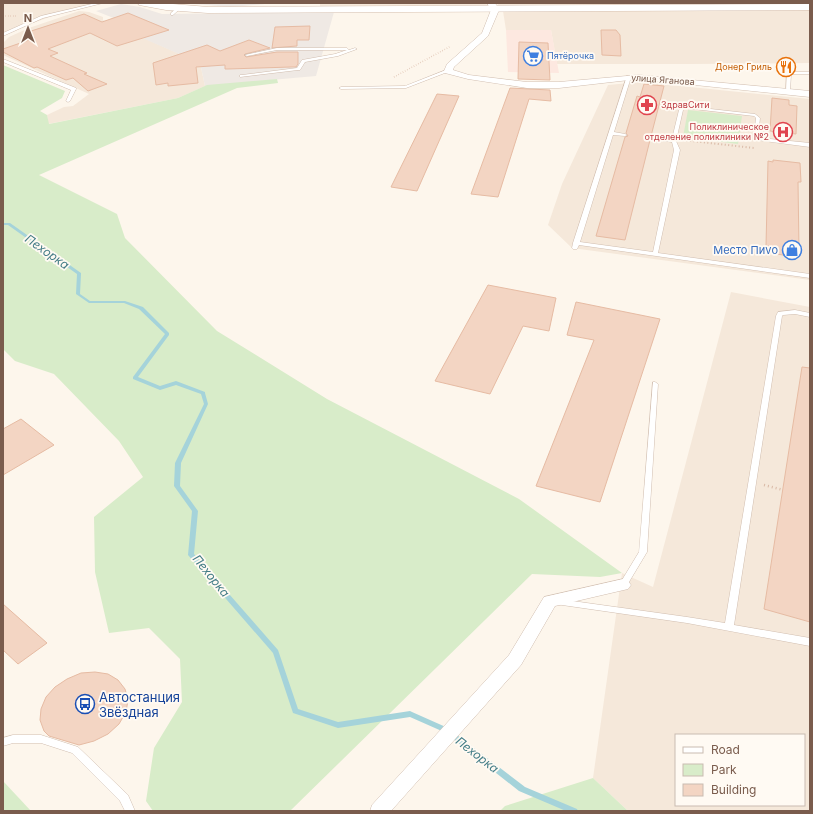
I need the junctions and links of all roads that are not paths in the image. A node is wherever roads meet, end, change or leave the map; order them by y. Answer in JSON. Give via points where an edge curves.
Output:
{"nodes":[{"id":1,"x":101,"y":3,"type":"edge"},
{"id":2,"x":144,"y":3,"type":"edge"},
{"id":3,"x":313,"y":6,"type":"edge"},
{"id":4,"x":493,"y":6,"type":"edge"},
{"id":5,"x":810,"y":7,"type":"edge"},
{"id":6,"x":3,"y":35,"type":"edge"},
{"id":7,"x":247,"y":55,"type":"dead end"},
{"id":8,"x":3,"y":60,"type":"edge"},
{"id":9,"x":448,"y":71,"type":"junction"},
{"id":10,"x":810,"y":73,"type":"edge"},
{"id":11,"x":242,"y":76,"type":"dead end"},
{"id":12,"x":629,"y":77,"type":"junction"},
{"id":13,"x":341,"y":88,"type":"dead end"},
{"id":14,"x":788,"y":92,"type":"junction"},
{"id":15,"x":810,"y":94,"type":"edge"},
{"id":16,"x":68,"y":101,"type":"dead end"},
{"id":17,"x":611,"y":133,"type":"junction"},
{"id":18,"x":625,"y":135,"type":"dead end"},
{"id":19,"x":651,"y":138,"type":"dead end"},
{"id":20,"x":674,"y":140,"type":"junction"},
{"id":21,"x":810,"y":145,"type":"edge"},
{"id":22,"x":655,"y":254,"type":"junction"},
{"id":23,"x":810,"y":276,"type":"edge"},
{"id":24,"x":810,"y":315,"type":"edge"},
{"id":25,"x":655,"y":384,"type":"dead end"},
{"id":26,"x":622,"y":586,"type":"joint"},
{"id":27,"x":550,"y":601,"type":"junction"},
{"id":28,"x":728,"y":626,"type":"junction"},
{"id":29,"x":810,"y":642,"type":"edge"},
{"id":30,"x":3,"y":742,"type":"edge"},
{"id":31,"x":130,"y":811,"type":"edge"},
{"id":32,"x":379,"y":811,"type":"edge"}],
"edges":[{"from":1,"to":6,"type":"lane","via":[[42,17]]},
{"from":2,"to":3,"type":"main road","via":[[176,11]]},
{"from":3,"to":4,"type":"main road"},
{"from":4,"to":5,"type":"main road"},
{"from":4,"to":9,"type":"street","via":[[493,16],[485,34],[450,66]]},
{"from":7,"to":11,"type":"lane","via":[[277,49],[355,49],[304,61],[298,69]]},
{"from":8,"to":16,"type":"lane","via":[[74,89]]},
{"from":9,"to":12,"type":"street","name":"улица Яганова","via":[[468,77],[516,83],[559,84]]},
{"from":9,"to":13,"type":"lane","via":[[406,87]]},
{"from":10,"to":14,"type":"lane","via":[[789,73]]},
{"from":12,"to":14,"type":"street","name":"улица Яганова"},
{"from":12,"to":17,"type":"lane"},
{"from":14,"to":15,"type":"street","name":"улица Яганова"},
{"from":17,"to":18,"type":"lane"},
{"from":17,"to":22,"type":"lane","via":[[576,245]]},
{"from":19,"to":20,"type":"lane"},
{"from":20,"to":21,"type":"lane","via":[[681,110],[684,107],[755,116],[758,118],[756,136],[760,139]]},
{"from":20,"to":22,"type":"lane","via":[[677,150]]},
{"from":22,"to":23,"type":"lane"},
{"from":24,"to":28,"type":"lane","via":[[780,313]]},
{"from":25,"to":26,"type":"lane","via":[[642,552]]},
{"from":26,"to":27,"type":"street"},
{"from":27,"to":28,"type":"lane"},
{"from":27,"to":32,"type":"street","via":[[515,660]]},
{"from":28,"to":29,"type":"lane"},
{"from":30,"to":31,"type":"lane","via":[[13,739],[41,739],[75,750],[124,798]]}]}
